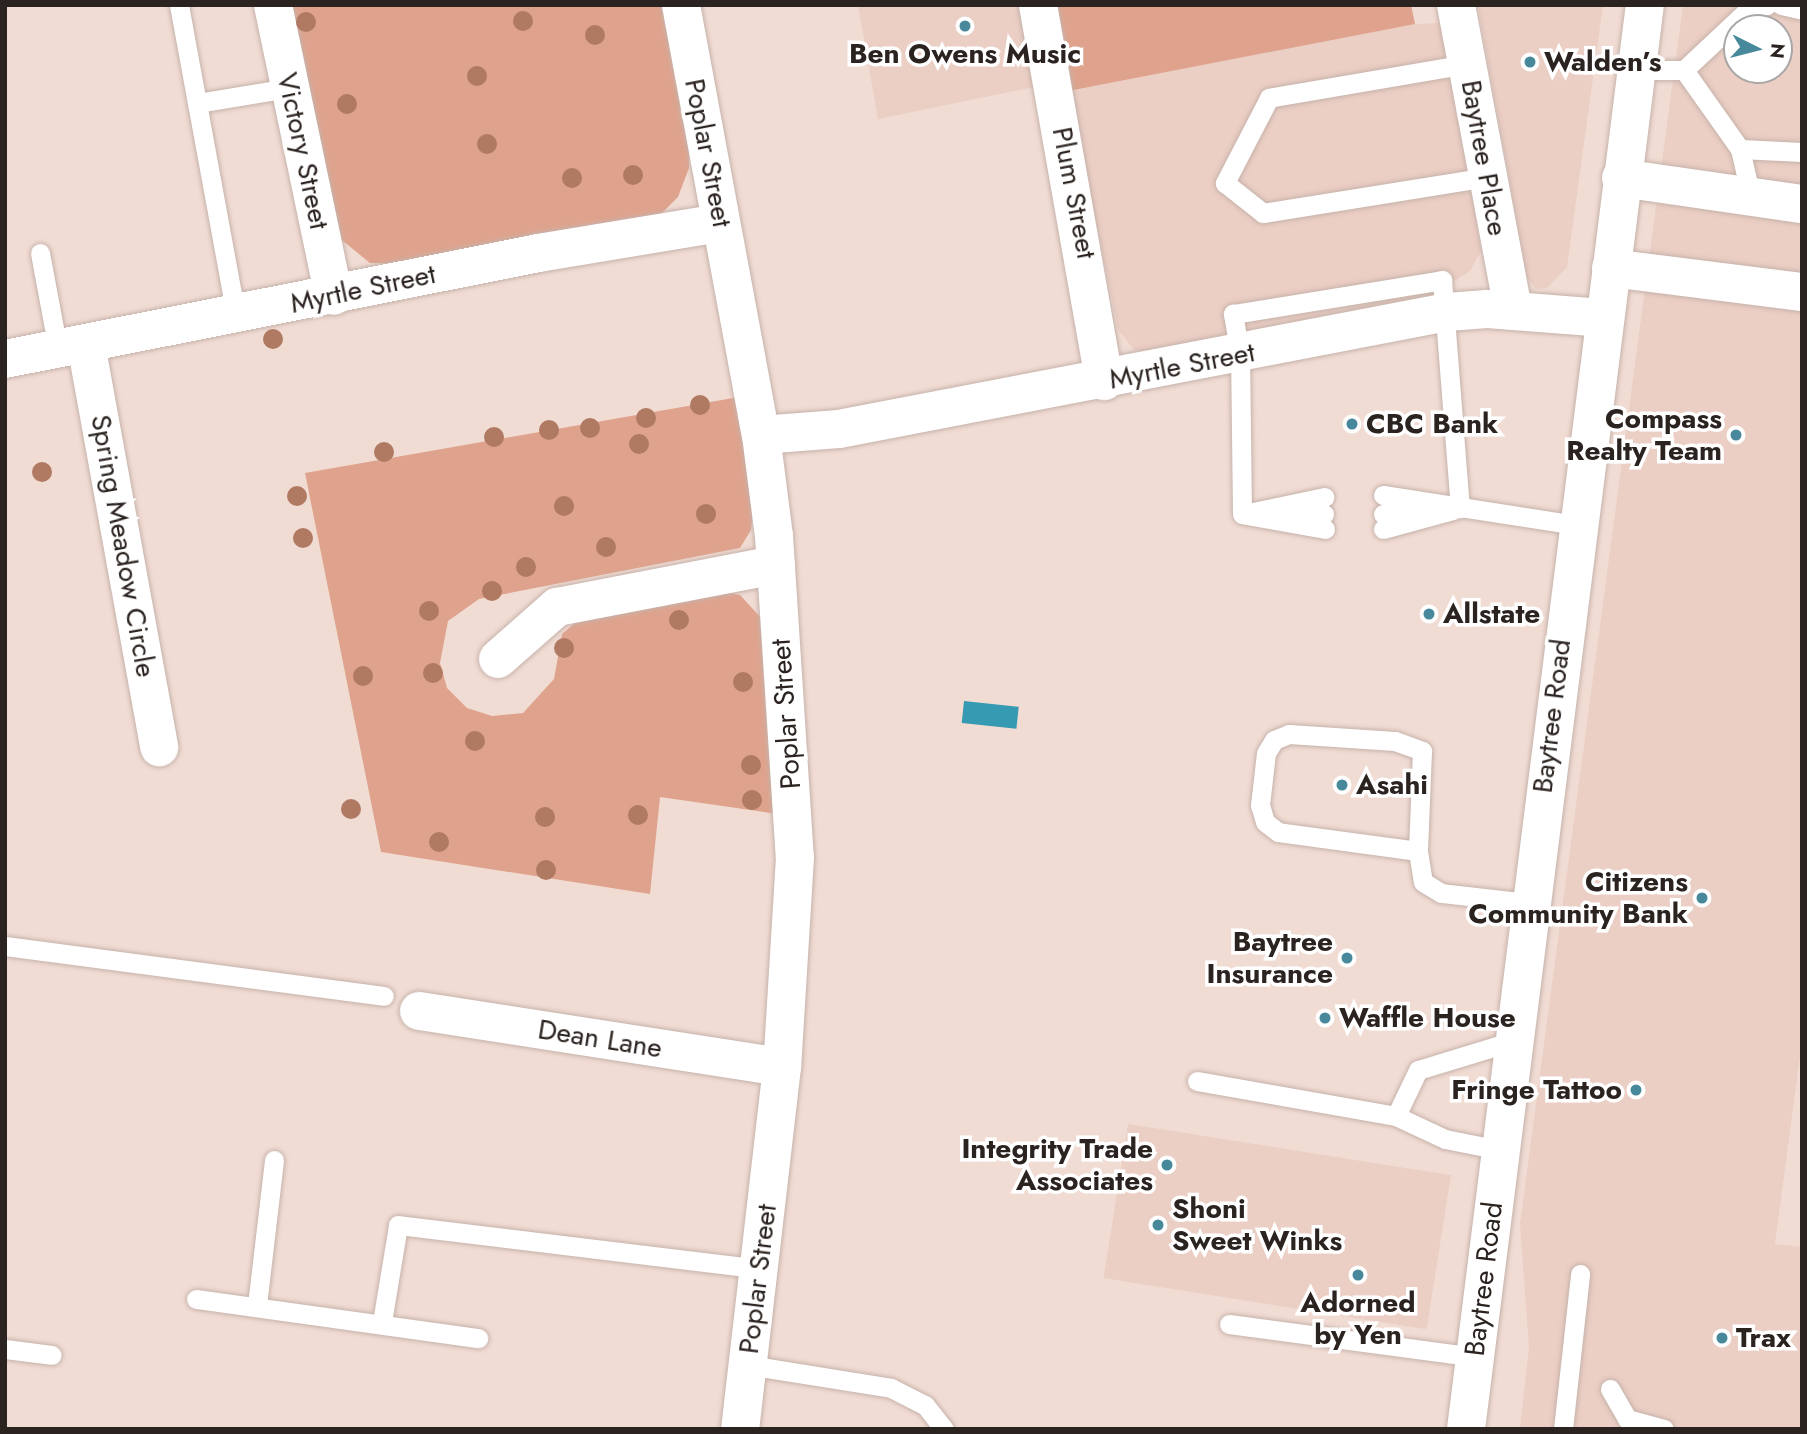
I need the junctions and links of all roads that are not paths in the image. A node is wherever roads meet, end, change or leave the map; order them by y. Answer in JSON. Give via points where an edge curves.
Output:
{"nodes":[{"id":1,"x":179,"y":5,"type":"edge"},
{"id":2,"x":273,"y":5,"type":"edge"},
{"id":3,"x":681,"y":5,"type":"edge"},
{"id":4,"x":1038,"y":5,"type":"edge"},
{"id":5,"x":1456,"y":5,"type":"edge"},
{"id":6,"x":1645,"y":5,"type":"edge"},
{"id":7,"x":1767,"y":5,"type":"edge"},
{"id":8,"x":1781,"y":5,"type":"edge"},
{"id":9,"x":1802,"y":10,"type":"edge"},
{"id":10,"x":1467,"y":64,"type":"junction"},
{"id":11,"x":1636,"y":70,"type":"junction"},
{"id":12,"x":1684,"y":70,"type":"junction"},
{"id":13,"x":289,"y":88,"type":"junction"},
{"id":14,"x":197,"y":103,"type":"junction"},
{"id":15,"x":1740,"y":149,"type":"junction"},
{"id":16,"x":1802,"y":152,"type":"edge"},
{"id":17,"x":1488,"y":177,"type":"junction"},
{"id":18,"x":1621,"y":178,"type":"junction"},
{"id":19,"x":1751,"y":197,"type":"junction"},
{"id":20,"x":1802,"y":204,"type":"edge"},
{"id":21,"x":721,"y":223,"type":"junction"},
{"id":22,"x":40,"y":253,"type":"dead end"},
{"id":23,"x":1611,"y":268,"type":"junction"},
{"id":24,"x":1802,"y":292,"type":"edge"},
{"id":25,"x":334,"y":296,"type":"junction"},
{"id":26,"x":1513,"y":311,"type":"junction"},
{"id":27,"x":1447,"y":312,"type":"junction"},
{"id":28,"x":236,"y":315,"type":"junction"},
{"id":29,"x":1603,"y":318,"type":"junction"},
{"id":30,"x":72,"y":346,"type":"junction"},
{"id":31,"x":1240,"y":354,"type":"junction"},
{"id":32,"x":5,"y":359,"type":"edge"},
{"id":33,"x":1104,"y":381,"type":"junction"},
{"id":34,"x":761,"y":435,"type":"junction"},
{"id":35,"x":1460,"y":508,"type":"junction"},
{"id":36,"x":1383,"y":513,"type":"dead end"},
{"id":37,"x":1242,"y":514,"type":"junction"},
{"id":38,"x":1576,"y":525,"type":"junction"},
{"id":39,"x":776,"y":565,"type":"junction"},
{"id":40,"x":498,"y":659,"type":"dead end"},
{"id":41,"x":159,"y":747,"type":"dead end"},
{"id":42,"x":1418,"y":851,"type":"junction"},
{"id":43,"x":1529,"y":903,"type":"junction"},
{"id":44,"x":5,"y":946,"type":"edge"},
{"id":45,"x":384,"y":996,"type":"dead end"},
{"id":46,"x":419,"y":1011,"type":"dead end"},
{"id":47,"x":1513,"y":1041,"type":"junction"},
{"id":48,"x":782,"y":1067,"type":"junction"},
{"id":49,"x":1197,"y":1082,"type":"dead end"},
{"id":50,"x":1396,"y":1116,"type":"junction"},
{"id":51,"x":1500,"y":1150,"type":"junction"},
{"id":52,"x":274,"y":1160,"type":"dead end"},
{"id":53,"x":759,"y":1269,"type":"junction"},
{"id":54,"x":1580,"y":1274,"type":"dead end"},
{"id":55,"x":196,"y":1299,"type":"dead end"},
{"id":56,"x":257,"y":1305,"type":"junction"},
{"id":57,"x":382,"y":1322,"type":"junction"},
{"id":58,"x":1229,"y":1324,"type":"dead end"},
{"id":59,"x":478,"y":1338,"type":"dead end"},
{"id":60,"x":5,"y":1349,"type":"edge"},
{"id":61,"x":52,"y":1355,"type":"dead end"},
{"id":62,"x":1475,"y":1357,"type":"junction"},
{"id":63,"x":748,"y":1365,"type":"junction"},
{"id":64,"x":1610,"y":1389,"type":"dead end"},
{"id":65,"x":740,"y":1429,"type":"edge"},
{"id":66,"x":944,"y":1429,"type":"edge"},
{"id":67,"x":1466,"y":1429,"type":"edge"},
{"id":68,"x":1563,"y":1429,"type":"edge"},
{"id":69,"x":1664,"y":1429,"type":"edge"}],
"edges":[{"from":1,"to":14,"type":"lane"},
{"from":2,"to":13,"type":"street","name":"Victory Street"},
{"from":3,"to":21,"type":"street","name":"Poplar Street"},
{"from":4,"to":33,"type":"street","name":"Plum Street"},
{"from":5,"to":10,"type":"street","name":"Baytree Place"},
{"from":6,"to":11,"type":"street","name":"Baytree Road"},
{"from":7,"to":12,"type":"lane","via":[[1750,8]]},
{"from":8,"to":9,"type":"lane"},
{"from":10,"to":17,"type":"street","name":"Baytree Place"},
{"from":10,"to":17,"type":"lane","via":[[1269,98],[1225,183],[1263,213]]},
{"from":11,"to":12,"type":"lane"},
{"from":11,"to":18,"type":"street","name":"Baytree Road"},
{"from":12,"to":15,"type":"lane"},
{"from":13,"to":14,"type":"lane"},
{"from":13,"to":25,"type":"street","name":"Victory Street"},
{"from":14,"to":28,"type":"lane"},
{"from":15,"to":16,"type":"lane"},
{"from":15,"to":19,"type":"lane"},
{"from":17,"to":26,"type":"street","name":"Baytree Place"},
{"from":18,"to":19,"type":"street"},
{"from":18,"to":23,"type":"street","name":"Baytree Road"},
{"from":19,"to":20,"type":"street"},
{"from":21,"to":25,"type":"street","name":"Myrtle Street"},
{"from":21,"to":34,"type":"street","name":"Poplar Street"},
{"from":22,"to":30,"type":"lane"},
{"from":23,"to":24,"type":"street"},
{"from":23,"to":29,"type":"street","name":"Baytree Road"},
{"from":25,"to":28,"type":"street","name":"Myrtle Street"},
{"from":26,"to":27,"type":"street","name":"Myrtle Street"},
{"from":26,"to":29,"type":"street","name":"Myrtle Street"},
{"from":27,"to":31,"type":"street","name":"Myrtle Street"},
{"from":27,"to":35,"type":"lane"},
{"from":28,"to":30,"type":"street","name":"Myrtle Street"},
{"from":29,"to":38,"type":"street","name":"Baytree Road"},
{"from":30,"to":32,"type":"street","name":"Myrtle Street"},
{"from":30,"to":41,"type":"street","name":"Spring Meadow Circle"},
{"from":31,"to":33,"type":"street","name":"Myrtle Street"},
{"from":31,"to":37,"type":"lane"},
{"from":33,"to":34,"type":"street","name":"Myrtle Street","via":[[839,429]]},
{"from":34,"to":39,"type":"street","name":"Poplar Street"},
{"from":35,"to":36,"type":"lane"},
{"from":35,"to":38,"type":"lane"},
{"from":37,"to":37,"type":"lane","via":[[1324,513]]},
{"from":38,"to":43,"type":"street","name":"Baytree Road"},
{"from":39,"to":40,"type":"street","via":[[557,607]]},
{"from":39,"to":48,"type":"street","name":"Poplar Street","via":[[795,857]]},
{"from":42,"to":42,"type":"lane","via":[[1422,751],[1395,741],[1289,734],[1274,740],[1266,753],[1259,806],[1265,822],[1278,832]]},
{"from":42,"to":43,"type":"lane","via":[[1423,882],[1441,893]]},
{"from":43,"to":47,"type":"street","name":"Baytree Road"},
{"from":44,"to":45,"type":"lane"},
{"from":46,"to":48,"type":"street","name":"Dean Lane"},
{"from":47,"to":50,"type":"lane","via":[[1418,1070]]},
{"from":47,"to":51,"type":"street","name":"Baytree Road"},
{"from":48,"to":53,"type":"street","name":"Poplar Street"},
{"from":49,"to":50,"type":"lane"},
{"from":50,"to":51,"type":"lane","via":[[1445,1139]]},
{"from":51,"to":62,"type":"street","name":"Baytree Road"},
{"from":52,"to":56,"type":"lane"},
{"from":53,"to":57,"type":"lane","via":[[398,1225]]},
{"from":53,"to":63,"type":"street","name":"Poplar Street"},
{"from":54,"to":68,"type":"lane"},
{"from":55,"to":56,"type":"lane"},
{"from":56,"to":57,"type":"lane"},
{"from":57,"to":59,"type":"lane"},
{"from":58,"to":62,"type":"lane"},
{"from":60,"to":61,"type":"lane"},
{"from":62,"to":67,"type":"street","name":"Baytree Road"},
{"from":63,"to":65,"type":"street","name":"Poplar Street"},
{"from":63,"to":66,"type":"lane","via":[[891,1388],[925,1405]]},
{"from":64,"to":69,"type":"lane","via":[[1627,1419]]}]}
